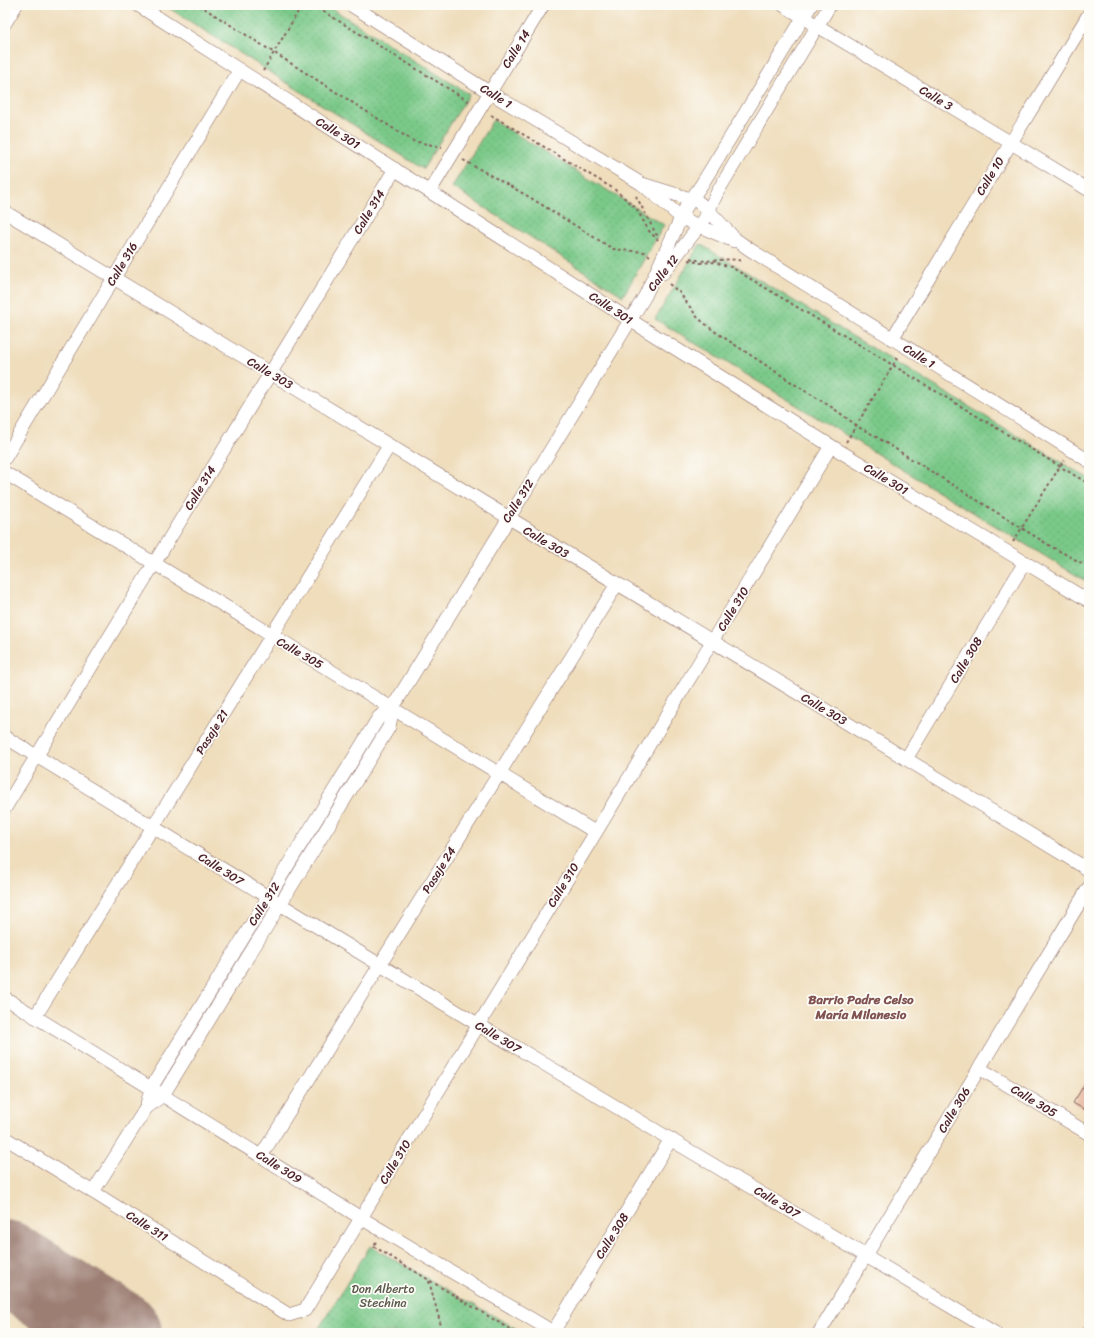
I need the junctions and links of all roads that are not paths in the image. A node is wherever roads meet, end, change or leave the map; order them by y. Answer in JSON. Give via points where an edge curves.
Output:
{"nodes":[{"id":1,"x":16,"y":5,"type":"edge"},
{"id":2,"x":138,"y":5,"type":"edge"},
{"id":3,"x":351,"y":5,"type":"edge"},
{"id":4,"x":543,"y":5,"type":"edge"},
{"id":5,"x":783,"y":5,"type":"edge"},
{"id":6,"x":811,"y":5,"type":"edge"},
{"id":7,"x":830,"y":5,"type":"edge"},
{"id":8,"x":1089,"y":14,"type":"edge"},
{"id":9,"x":804,"y":17,"type":"junction"},
{"id":10,"x":5,"y":24,"type":"edge"},
{"id":11,"x":817,"y":26,"type":"junction"},
{"id":12,"x":239,"y":70,"type":"junction"},
{"id":13,"x":489,"y":92,"type":"junction"},
{"id":14,"x":1010,"y":143,"type":"junction"},
{"id":15,"x":395,"y":169,"type":"junction"},
{"id":16,"x":642,"y":184,"type":"junction"},
{"id":17,"x":1089,"y":190,"type":"edge"},
{"id":18,"x":430,"y":191,"type":"junction"},
{"id":19,"x":692,"y":200,"type":"junction"},
{"id":20,"x":709,"y":211,"type":"junction"},
{"id":21,"x":5,"y":212,"type":"edge"},
{"id":22,"x":682,"y":217,"type":"junction"},
{"id":23,"x":699,"y":226,"type":"junction"},
{"id":24,"x":750,"y":249,"type":"junction"},
{"id":25,"x":113,"y":279,"type":"junction"},
{"id":26,"x":645,"y":296,"type":"junction"},
{"id":27,"x":630,"y":320,"type":"junction"},
{"id":28,"x":892,"y":339,"type":"junction"},
{"id":29,"x":271,"y":373,"type":"junction"},
{"id":30,"x":389,"y":446,"type":"junction"},
{"id":31,"x":836,"y":449,"type":"junction"},
{"id":32,"x":1087,"y":455,"type":"edge"},
{"id":33,"x":5,"y":458,"type":"edge"},
{"id":34,"x":5,"y":473,"type":"edge"},
{"id":35,"x":507,"y":519,"type":"junction"},
{"id":36,"x":1025,"y":562,"type":"junction"},
{"id":37,"x":154,"y":563,"type":"junction"},
{"id":38,"x":617,"y":584,"type":"junction"},
{"id":39,"x":1089,"y":601,"type":"edge"},
{"id":40,"x":271,"y":636,"type":"junction"},
{"id":41,"x":713,"y":641,"type":"junction"},
{"id":42,"x":393,"y":707,"type":"junction"},
{"id":43,"x":5,"y":737,"type":"edge"},
{"id":44,"x":37,"y":756,"type":"junction"},
{"id":45,"x":906,"y":758,"type":"junction"},
{"id":46,"x":498,"y":773,"type":"junction"},
{"id":47,"x":5,"y":808,"type":"edge"},
{"id":48,"x":153,"y":827,"type":"junction"},
{"id":49,"x":595,"y":832,"type":"junction"},
{"id":50,"x":1089,"y":870,"type":"edge"},
{"id":51,"x":1089,"y":887,"type":"edge"},
{"id":52,"x":268,"y":898,"type":"junction"},
{"id":53,"x":280,"y":905,"type":"junction"},
{"id":54,"x":380,"y":965,"type":"junction"},
{"id":55,"x":5,"y":998,"type":"edge"},
{"id":56,"x":35,"y":1017,"type":"junction"},
{"id":57,"x":479,"y":1026,"type":"junction"},
{"id":58,"x":979,"y":1068,"type":"junction"},
{"id":59,"x":151,"y":1088,"type":"junction"},
{"id":60,"x":163,"y":1095,"type":"junction"},
{"id":61,"x":146,"y":1108,"type":"junction"},
{"id":62,"x":1089,"y":1134,"type":"edge"},
{"id":63,"x":5,"y":1138,"type":"edge"},
{"id":64,"x":671,"y":1140,"type":"junction"},
{"id":65,"x":261,"y":1156,"type":"junction"},
{"id":66,"x":93,"y":1192,"type":"junction"},
{"id":67,"x":361,"y":1218,"type":"junction"},
{"id":68,"x":866,"y":1255,"type":"junction"},
{"id":69,"x":289,"y":1316,"type":"joint"},
{"id":70,"x":554,"y":1332,"type":"edge"},
{"id":71,"x":819,"y":1333,"type":"edge"},
{"id":72,"x":995,"y":1333,"type":"edge"}],
"edges":[{"from":1,"to":10,"type":"street"},
{"from":2,"to":12,"type":"street","name":"Calle 301"},
{"from":3,"to":13,"type":"street","name":"Calle 1"},
{"from":4,"to":13,"type":"street","name":"Calle 14"},
{"from":5,"to":9,"type":"street","name":"Calle 3"},
{"from":6,"to":9,"type":"street","name":"Calle 12"},
{"from":7,"to":11,"type":"street","name":"Calle 12"},
{"from":8,"to":14,"type":"street","name":"Calle 10"},
{"from":9,"to":11,"type":"street","name":"Calle 3"},
{"from":9,"to":19,"type":"street","name":"Calle 12"},
{"from":11,"to":14,"type":"street","name":"Calle 3"},
{"from":11,"to":20,"type":"street","name":"Calle 12","via":[[718,191]]},
{"from":12,"to":15,"type":"street","name":"Calle 301"},
{"from":12,"to":25,"type":"street","name":"Calle 316"},
{"from":13,"to":16,"type":"street","name":"Calle 1"},
{"from":13,"to":18,"type":"street"},
{"from":14,"to":17,"type":"street","name":"Calle 3"},
{"from":14,"to":28,"type":"street","name":"Calle 10"},
{"from":15,"to":18,"type":"street","name":"Calle 301"},
{"from":15,"to":29,"type":"street","name":"Calle 314"},
{"from":16,"to":19,"type":"street","name":"Calle 1"},
{"from":16,"to":22,"type":"street","name":"Calle 1"},
{"from":18,"to":27,"type":"street","name":"Calle 301"},
{"from":19,"to":20,"type":"street","name":"Calle 1"},
{"from":19,"to":22,"type":"street","name":"Calle 12"},
{"from":20,"to":23,"type":"street","name":"Calle 12"},
{"from":20,"to":24,"type":"street","name":"Calle 1","via":[[735,239]]},
{"from":21,"to":25,"type":"street","name":"Calle 303"},
{"from":22,"to":23,"type":"street","name":"Calle 1"},
{"from":22,"to":26,"type":"street","name":"Calle 12"},
{"from":23,"to":24,"type":"street","name":"Calle 1"},
{"from":23,"to":26,"type":"street","name":"Calle 12"},
{"from":24,"to":28,"type":"street","name":"Calle 1"},
{"from":25,"to":29,"type":"street","name":"Calle 303"},
{"from":25,"to":33,"type":"street","name":"Calle 316"},
{"from":26,"to":27,"type":"street","name":"Calle 312"},
{"from":27,"to":31,"type":"street","name":"Calle 301"},
{"from":27,"to":35,"type":"street","name":"Calle 312"},
{"from":28,"to":32,"type":"street","name":"Calle 1","via":[[1071,449]]},
{"from":29,"to":30,"type":"street","name":"Calle 303"},
{"from":29,"to":37,"type":"street","name":"Calle 314"},
{"from":30,"to":35,"type":"street","name":"Calle 303"},
{"from":30,"to":40,"type":"street","name":"Pasaje 21"},
{"from":31,"to":36,"type":"street","name":"Calle 301"},
{"from":31,"to":41,"type":"street","name":"Calle 310"},
{"from":34,"to":37,"type":"street","name":"Calle 305"},
{"from":35,"to":38,"type":"street","name":"Calle 303"},
{"from":35,"to":42,"type":"street","name":"Calle 312"},
{"from":36,"to":39,"type":"street","name":"Calle 301"},
{"from":36,"to":45,"type":"street","name":"Calle 308"},
{"from":37,"to":40,"type":"street","name":"Calle 305"},
{"from":37,"to":44,"type":"street","name":"Calle 314"},
{"from":38,"to":41,"type":"street","name":"Calle 303"},
{"from":38,"to":46,"type":"street","name":"Pasaje 24"},
{"from":40,"to":42,"type":"street","name":"Calle 305"},
{"from":40,"to":48,"type":"street","name":"Pasaje 21"},
{"from":41,"to":45,"type":"street","name":"Calle 303"},
{"from":41,"to":49,"type":"street","name":"Calle 310"},
{"from":42,"to":46,"type":"street","name":"Calle 305"},
{"from":42,"to":52,"type":"street","name":"Calle 312","via":[[379,717]]},
{"from":42,"to":53,"type":"street","name":"Calle 312","via":[[389,727]]},
{"from":43,"to":44,"type":"street","name":"Calle 307"},
{"from":44,"to":47,"type":"street","name":"Calle 314"},
{"from":44,"to":48,"type":"street","name":"Calle 307"},
{"from":45,"to":50,"type":"street","name":"Calle 303"},
{"from":46,"to":49,"type":"street","name":"Calle 305"},
{"from":46,"to":54,"type":"street","name":"Pasaje 24"},
{"from":48,"to":52,"type":"street","name":"Calle 307"},
{"from":48,"to":56,"type":"street","name":"Pasaje 21"},
{"from":49,"to":57,"type":"street","name":"Calle 310"},
{"from":51,"to":58,"type":"street","name":"Calle 306"},
{"from":52,"to":53,"type":"street","name":"Calle 307"},
{"from":52,"to":59,"type":"street","name":"Calle 312"},
{"from":53,"to":54,"type":"street","name":"Calle 307"},
{"from":53,"to":60,"type":"street","name":"Calle 312"},
{"from":54,"to":57,"type":"street","name":"Calle 307"},
{"from":54,"to":65,"type":"street","name":"Pasaje 24"},
{"from":55,"to":56,"type":"street","name":"Calle 309"},
{"from":56,"to":59,"type":"street","name":"Calle 309"},
{"from":57,"to":64,"type":"street","name":"Calle 307"},
{"from":57,"to":67,"type":"street","name":"Calle 310"},
{"from":58,"to":62,"type":"street","name":"Calle 305"},
{"from":58,"to":68,"type":"street","name":"Calle 306"},
{"from":59,"to":60,"type":"street","name":"Calle 309"},
{"from":59,"to":61,"type":"street","name":"Calle 312"},
{"from":60,"to":61,"type":"street","name":"Calle 312"},
{"from":60,"to":65,"type":"street","name":"Calle 309"},
{"from":61,"to":66,"type":"street","name":"Calle 312"},
{"from":63,"to":66,"type":"street","name":"Calle 311"},
{"from":64,"to":68,"type":"street","name":"Calle 307"},
{"from":64,"to":70,"type":"street","name":"Calle 308"},
{"from":65,"to":67,"type":"street","name":"Calle 309"},
{"from":66,"to":69,"type":"street","name":"Calle 311"},
{"from":67,"to":69,"type":"street","name":"Calle 310","via":[[305,1310]]},
{"from":67,"to":70,"type":"street","name":"Calle 309"},
{"from":68,"to":71,"type":"street","name":"Calle 306"},
{"from":68,"to":72,"type":"street","name":"Calle 307"}]}
